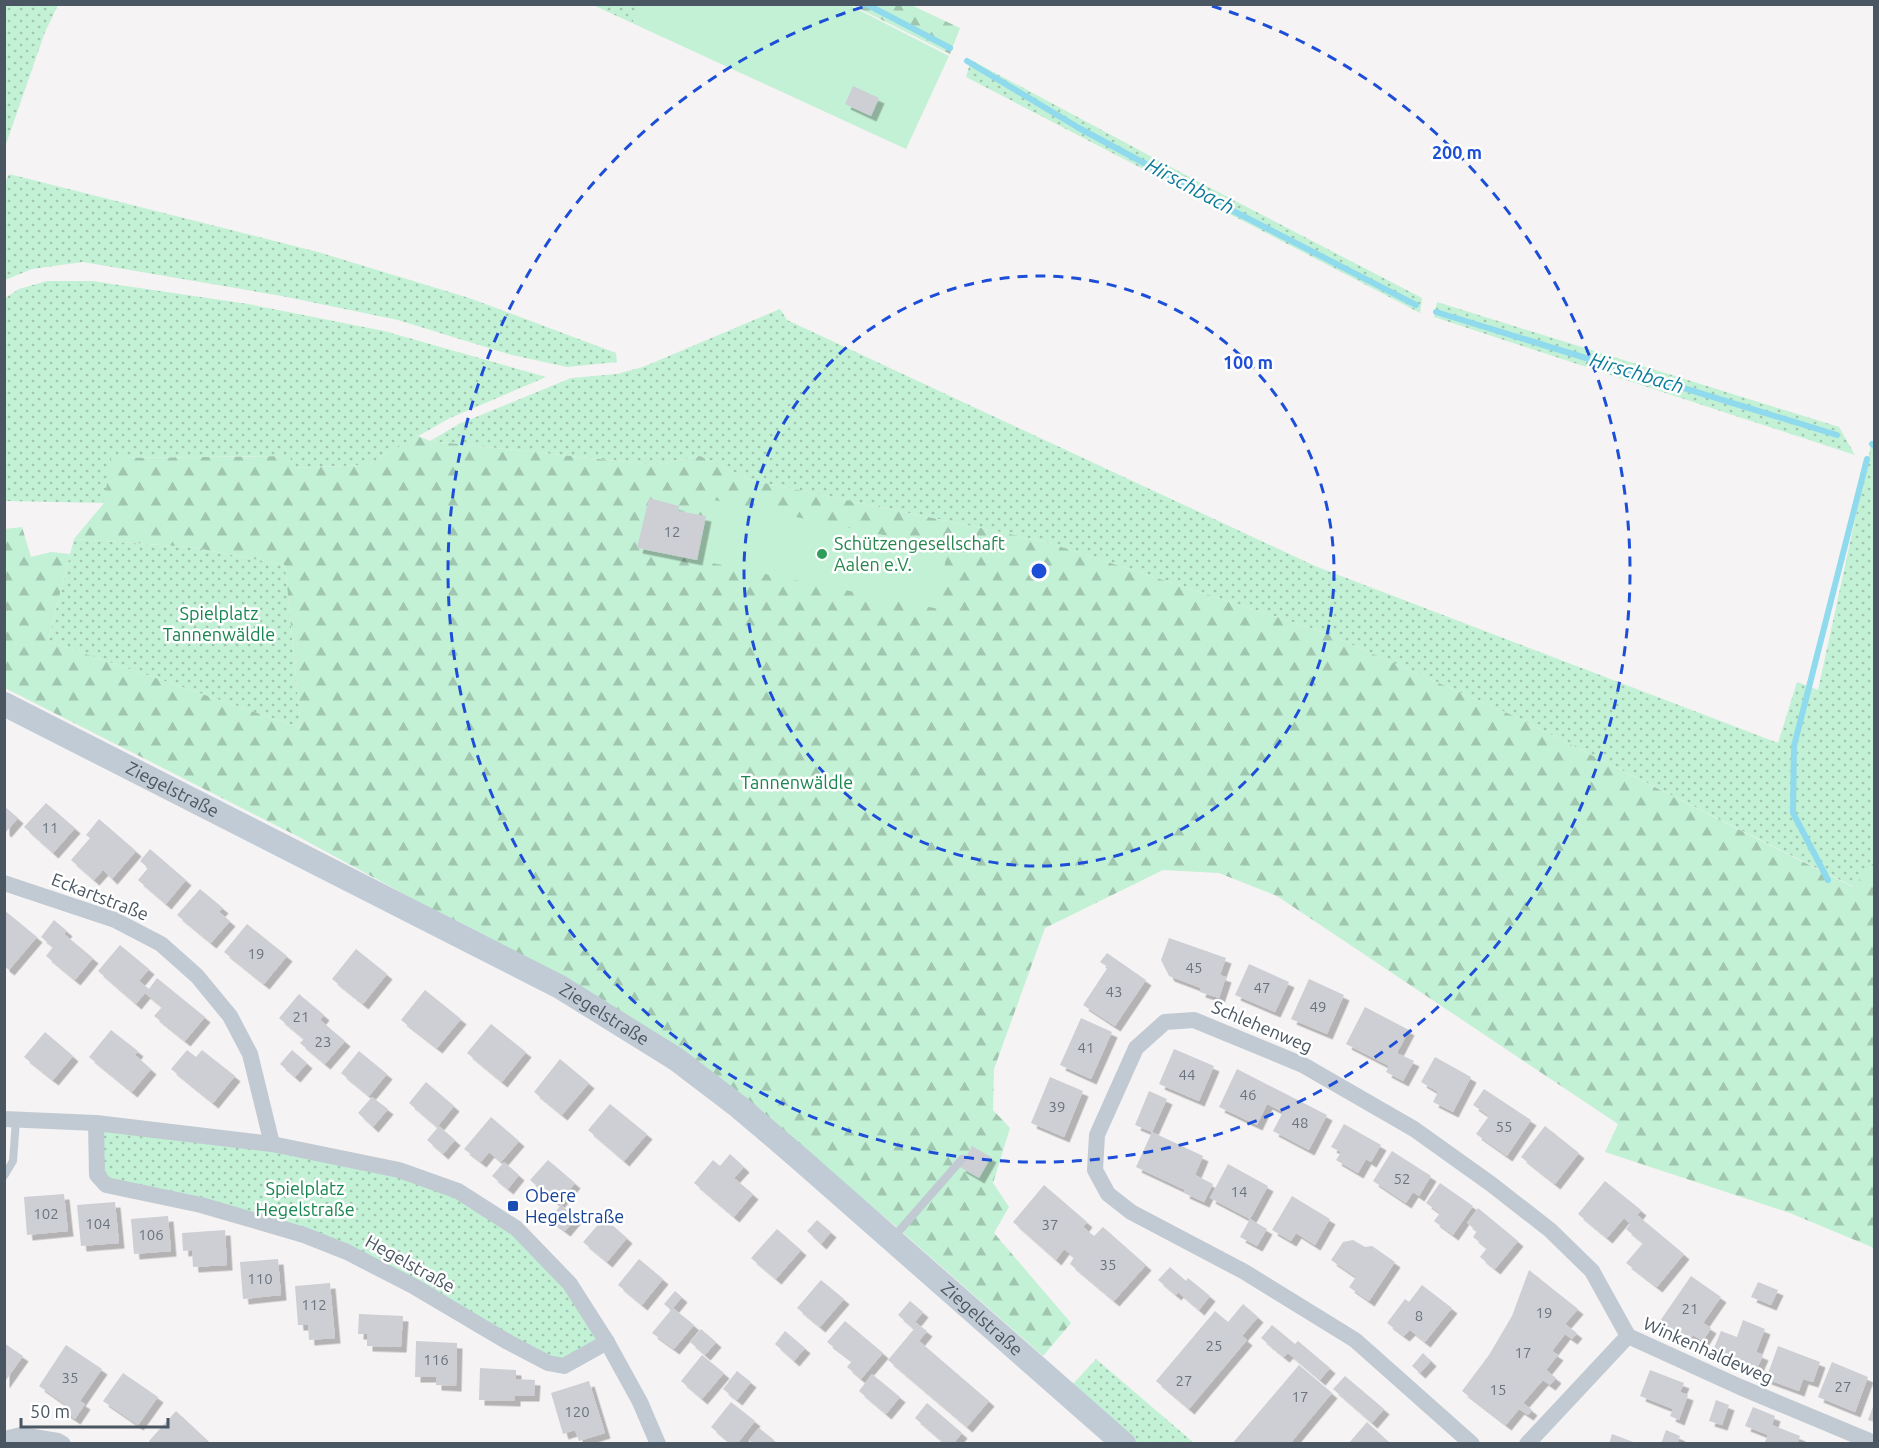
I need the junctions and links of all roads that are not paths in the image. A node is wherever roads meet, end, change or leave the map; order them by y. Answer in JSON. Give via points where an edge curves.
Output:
{"nodes":[{"id":1,"x":4,"y":705,"type":"edge"},
{"id":2,"x":4,"y":883,"type":"edge"},
{"id":3,"x":10,"y":1119,"type":"edge"},
{"id":4,"x":96,"y":1124,"type":"junction"},
{"id":5,"x":272,"y":1144,"type":"junction"},
{"id":6,"x":962,"y":1160,"type":"dead end"},
{"id":7,"x":4,"y":1176,"type":"edge"},
{"id":8,"x":892,"y":1239,"type":"junction"},
{"id":9,"x":1629,"y":1336,"type":"junction"},
{"id":10,"x":607,"y":1342,"type":"junction"},
{"id":11,"x":4,"y":1439,"type":"edge"},
{"id":12,"x":63,"y":1443,"type":"edge"},
{"id":13,"x":658,"y":1443,"type":"edge"},
{"id":14,"x":1124,"y":1443,"type":"edge"},
{"id":15,"x":1472,"y":1443,"type":"edge"},
{"id":16,"x":1527,"y":1443,"type":"edge"},
{"id":17,"x":1875,"y":1443,"type":"edge"}],
"edges":[{"from":1,"to":8,"type":"main road","name":"Ziegelstraße","via":[[560,987],[676,1059],[739,1107]]},
{"from":2,"to":5,"type":"street","name":"Eckartstraße","via":[[115,920],[160,944],[197,976],[230,1016],[250,1054]]},
{"from":3,"to":4,"type":"street"},
{"from":3,"to":7,"type":"lane","via":[[13,1161]]},
{"from":4,"to":5,"type":"street"},
{"from":4,"to":10,"type":"street","name":"Hegelstraße","via":[[97,1175],[106,1185],[201,1205],[304,1235],[347,1252],[548,1363],[564,1366]]},
{"from":5,"to":10,"type":"street","via":[[399,1170],[458,1191],[516,1228],[570,1284]]},
{"from":6,"to":8,"type":"lane"},
{"from":8,"to":14,"type":"main road","name":"Ziegelstraße"},
{"from":9,"to":15,"type":"street","name":"Schlehenweg","via":[[1592,1271],[1567,1246],[1491,1184],[1414,1129],[1304,1065],[1194,1020],[1165,1022],[1136,1048],[1097,1135],[1095,1170],[1108,1194],[1131,1212],[1243,1271],[1355,1340]]},
{"from":9,"to":16,"type":"street","name":"Winkenhaldeweg"},
{"from":9,"to":17,"type":"street","name":"Winkenhaldeweg"},
{"from":10,"to":13,"type":"street"},
{"from":11,"to":12,"type":"street","via":[[21,1435]]}]}
